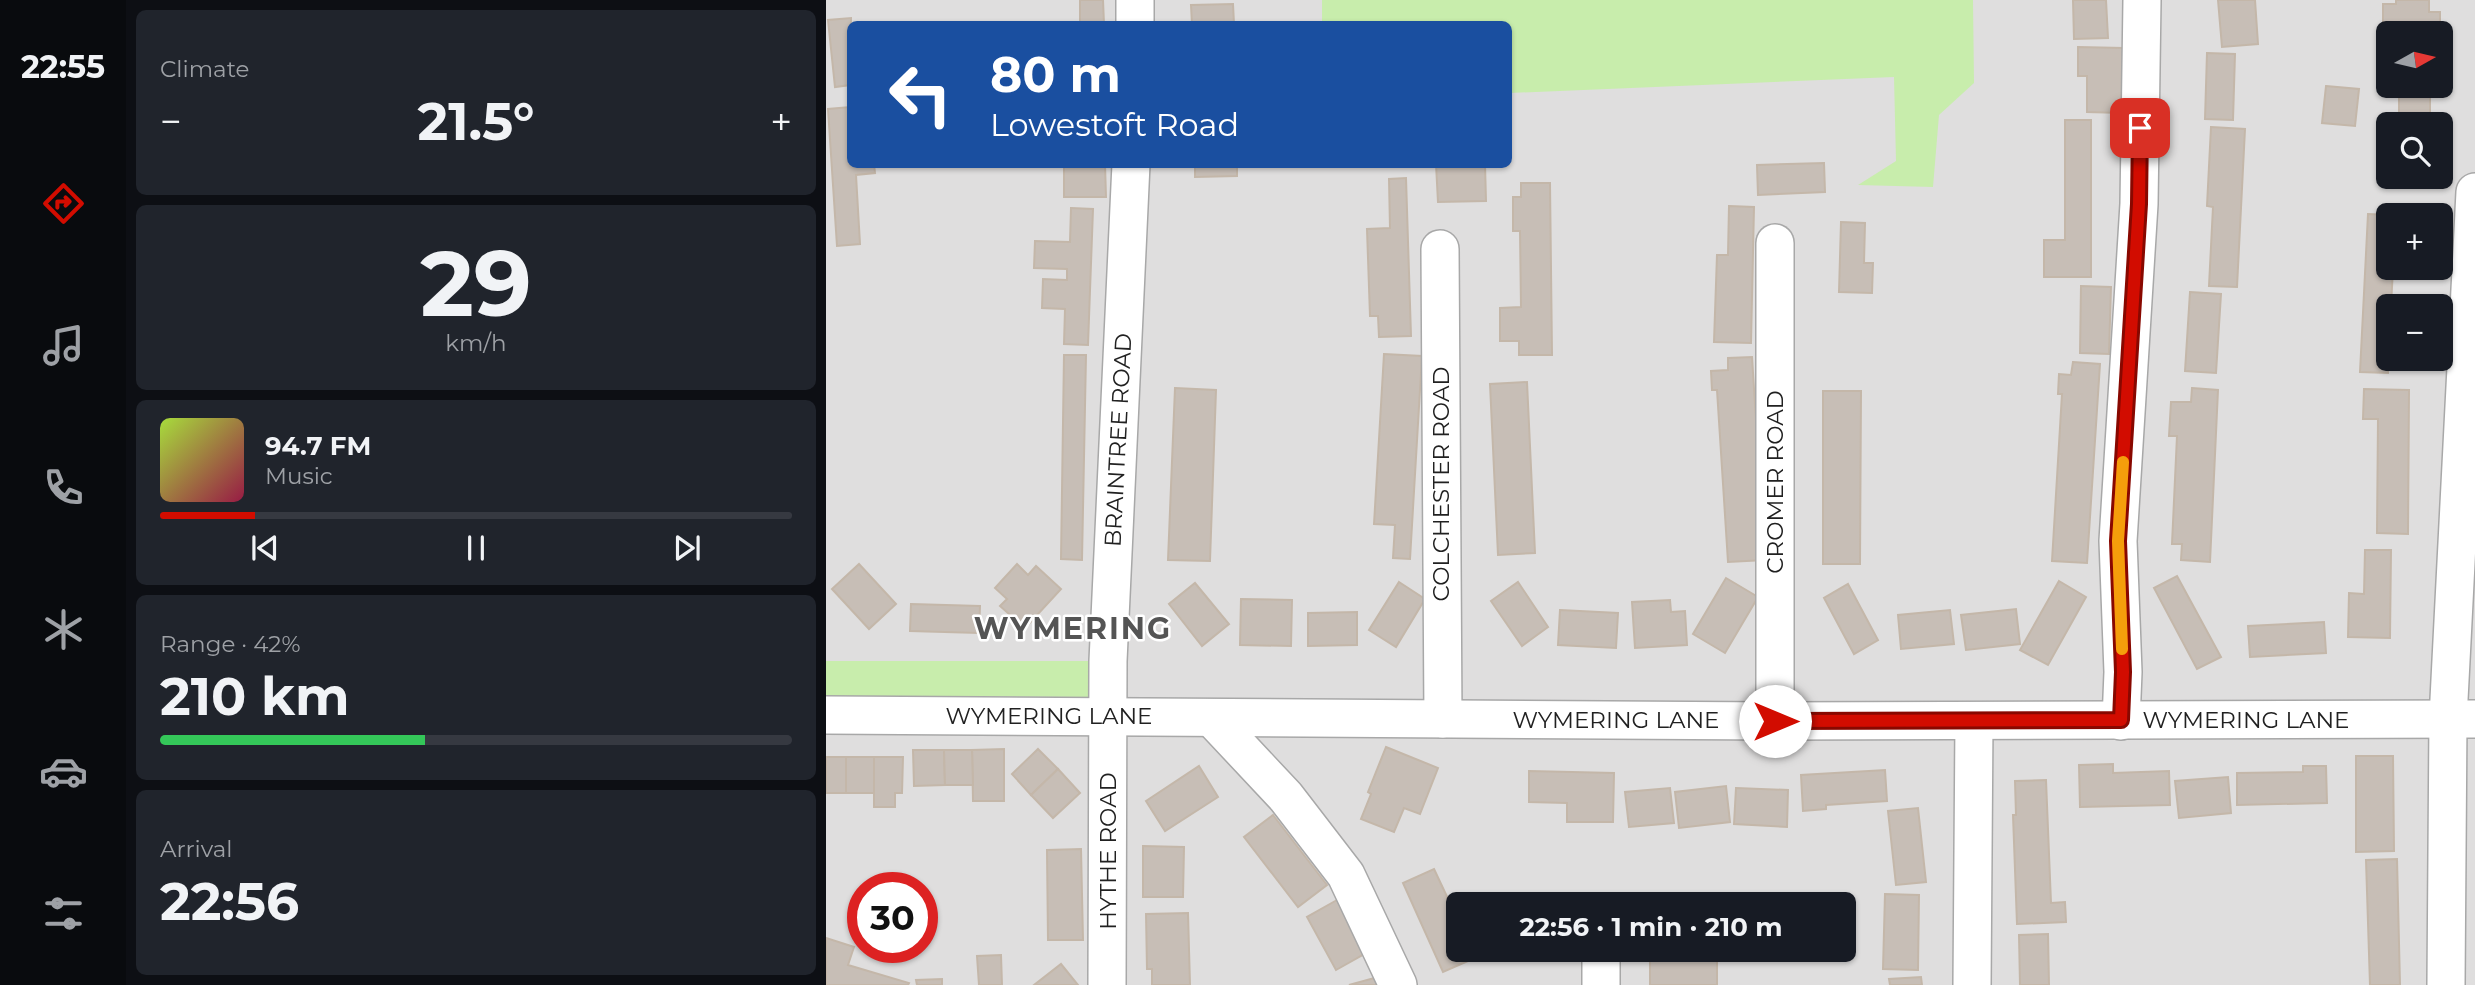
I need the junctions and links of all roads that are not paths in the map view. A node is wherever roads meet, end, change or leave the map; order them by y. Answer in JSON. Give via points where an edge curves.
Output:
{"nodes":[{"id":1,"x":1135,"y":0,"type":"edge"},
{"id":2,"x":2142,"y":0,"type":"edge"},
{"id":3,"x":1135,"y":21,"type":"edge"},
{"id":4,"x":1131,"y":168,"type":"edge"},
{"id":5,"x":2475,"y":192,"type":"edge"},
{"id":6,"x":1775,"y":243,"type":"dead end"},
{"id":7,"x":1440,"y":249,"type":"dead end"},
{"id":8,"x":826,"y":715,"type":"edge"},
{"id":9,"x":1108,"y":716,"type":"junction"},
{"id":10,"x":1212,"y":718,"type":"junction"},
{"id":11,"x":1443,"y":719,"type":"junction"},
{"id":12,"x":2462,"y":719,"type":"edge"},
{"id":13,"x":2121,"y":720,"type":"junction"},
{"id":14,"x":1775,"y":721,"type":"junction"},
{"id":15,"x":1974,"y":721,"type":"junction"},
{"id":16,"x":1601,"y":962,"type":"edge"},
{"id":17,"x":1107,"y":985,"type":"edge"},
{"id":18,"x":1398,"y":985,"type":"edge"},
{"id":19,"x":1601,"y":985,"type":"edge"},
{"id":20,"x":1972,"y":985,"type":"edge"},
{"id":21,"x":2446,"y":985,"type":"edge"}],
"edges":[{"from":1,"to":3,"type":"street"},
{"from":2,"to":13,"type":"street","via":[[2139,204],[2118,541]]},
{"from":4,"to":9,"type":"street","name":"BRAINTREE ROAD"},
{"from":5,"to":12,"type":"street"},
{"from":6,"to":14,"type":"street","name":"CROMER ROAD"},
{"from":7,"to":11,"type":"street","name":"COLCHESTER ROAD"},
{"from":8,"to":9,"type":"street","name":"WYMERING LANE"},
{"from":9,"to":10,"type":"street","name":"WYMERING LANE"},
{"from":9,"to":17,"type":"street","name":"HYTHE ROAD"},
{"from":10,"to":11,"type":"street","name":"WYMERING LANE"},
{"from":10,"to":18,"type":"street","via":[[1286,797],[1346,874]]},
{"from":11,"to":14,"type":"street","name":"WYMERING LANE"},
{"from":12,"to":13,"type":"street","name":"WYMERING LANE"},
{"from":12,"to":21,"type":"street"},
{"from":13,"to":15,"type":"street","name":"WYMERING LANE"},
{"from":14,"to":15,"type":"street","name":"WYMERING LANE"},
{"from":15,"to":20,"type":"street"},
{"from":16,"to":19,"type":"street"}]}
